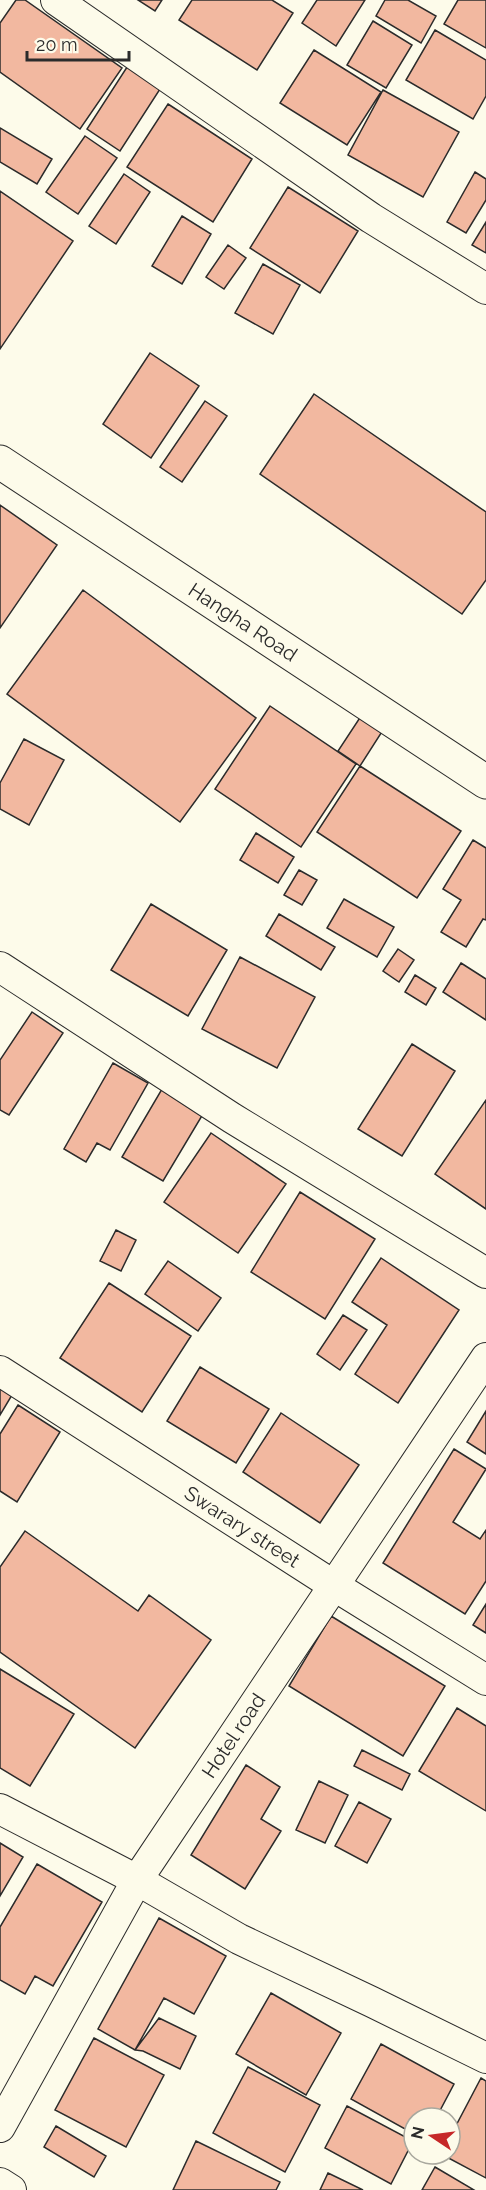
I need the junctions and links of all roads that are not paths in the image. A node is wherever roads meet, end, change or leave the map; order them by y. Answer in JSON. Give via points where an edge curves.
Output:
{"nodes":[{"id":1,"x":56,"y":0,"type":"edge"},
{"id":2,"x":486,"y":289,"type":"edge"},
{"id":3,"x":0,"y":462,"type":"edge"},
{"id":4,"x":486,"y":782,"type":"edge"},
{"id":5,"x":0,"y":967,"type":"edge"},
{"id":6,"x":486,"y":1273,"type":"edge"},
{"id":7,"x":486,"y":1358,"type":"edge"},
{"id":8,"x":0,"y":1371,"type":"edge"},
{"id":9,"x":333,"y":1585,"type":"junction"},
{"id":10,"x":486,"y":1680,"type":"edge"},
{"id":11,"x":0,"y":1809,"type":"edge"},
{"id":12,"x":137,"y":1880,"type":"junction"},
{"id":13,"x":486,"y":2058,"type":"edge"},
{"id":14,"x":0,"y":2127,"type":"edge"},
{"id":15,"x":0,"y":2183,"type":"edge"},
{"id":16,"x":11,"y":2190,"type":"edge"}],
"edges":[{"from":1,"to":2,"type":"street","via":[[371,218]]},
{"from":3,"to":4,"type":"highway","name":"Hangha Road"},
{"from":5,"to":6,"type":"street","via":[[232,1118]]},
{"from":7,"to":9,"type":"street","name":"Hotel road"},
{"from":8,"to":9,"type":"street","name":"Swarary street"},
{"from":9,"to":10,"type":"street","name":"Swarary street"},
{"from":9,"to":12,"type":"street","name":"Hotel road"},
{"from":11,"to":12,"type":"street"},
{"from":12,"to":13,"type":"street","via":[[239,1939]]},
{"from":12,"to":14,"type":"street","name":"Hotel road"},
{"from":15,"to":16,"type":"street"}]}
